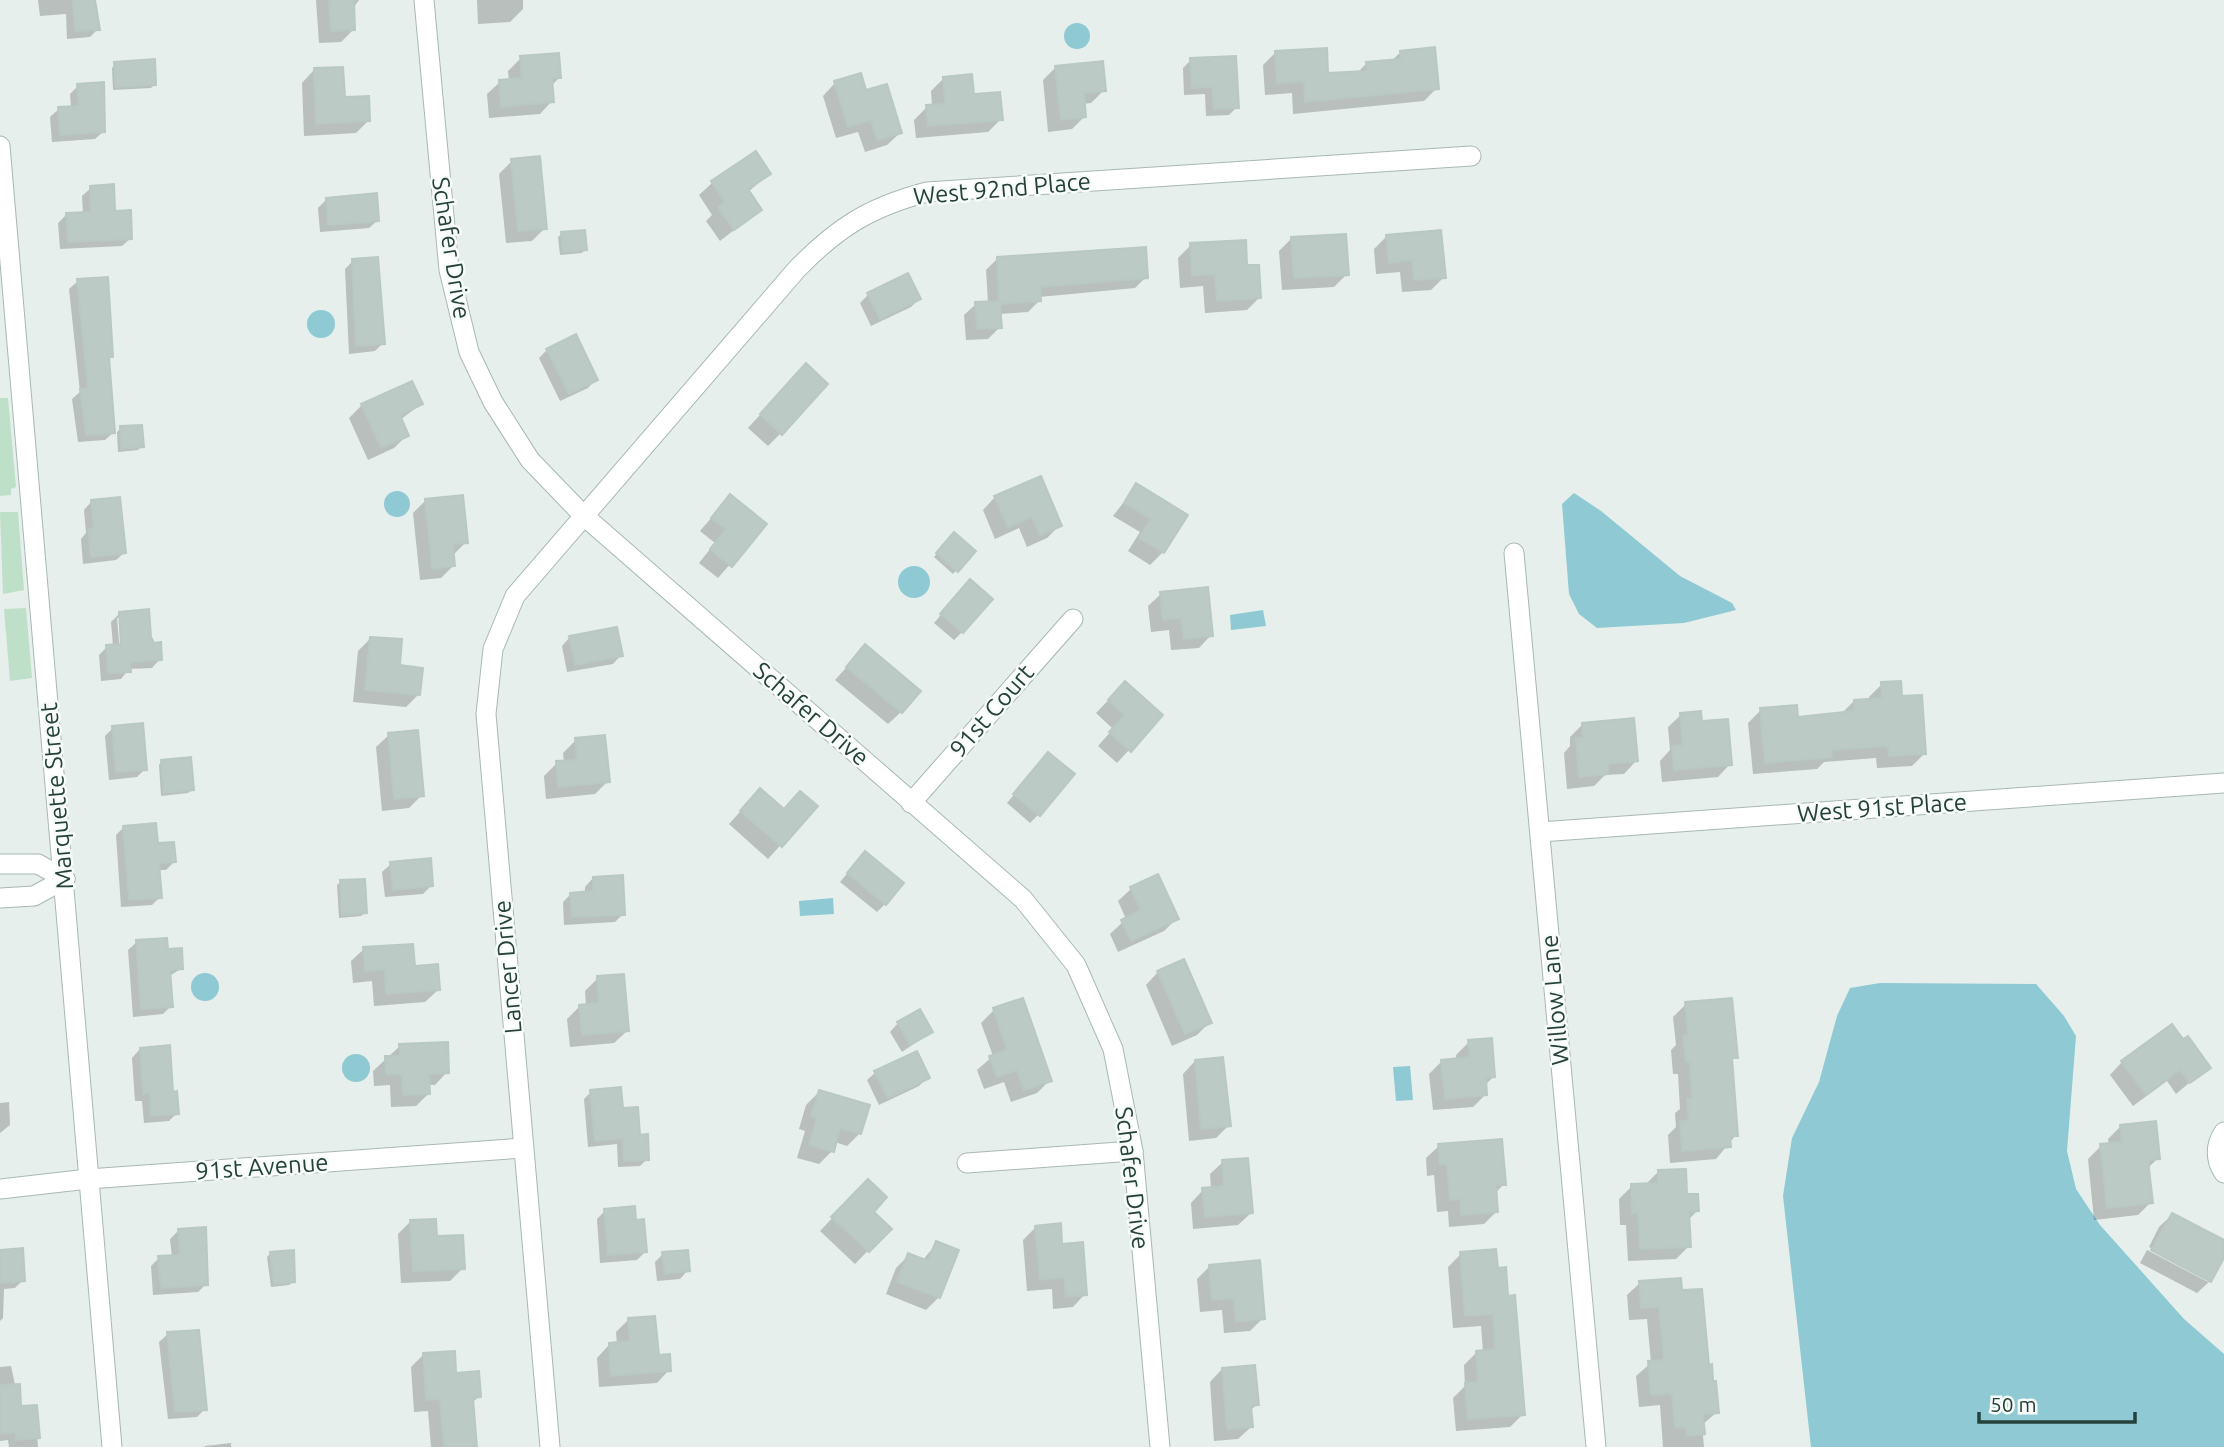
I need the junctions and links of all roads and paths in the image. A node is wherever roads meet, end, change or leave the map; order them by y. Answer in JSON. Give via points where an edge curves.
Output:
{"nodes":[{"id":1,"x":424,"y":0,"type":"edge"},
{"id":2,"x":0,"y":146,"type":"edge"},
{"id":3,"x":1471,"y":156,"type":"dead end"},
{"id":4,"x":583,"y":515,"type":"junction"},
{"id":5,"x":1514,"y":554,"type":"dead end"},
{"id":6,"x":1073,"y":619,"type":"dead end"},
{"id":7,"x":2224,"y":783,"type":"edge"},
{"id":8,"x":911,"y":803,"type":"junction"},
{"id":9,"x":1539,"y":832,"type":"junction"},
{"id":10,"x":0,"y":864,"type":"edge"},
{"id":11,"x":65,"y":879,"type":"junction"},
{"id":12,"x":0,"y":898,"type":"edge"},
{"id":13,"x":2224,"y":1132,"type":"edge"},
{"id":14,"x":523,"y":1149,"type":"junction"},
{"id":15,"x":1133,"y":1151,"type":"junction"},
{"id":16,"x":967,"y":1163,"type":"dead end"},
{"id":17,"x":2224,"y":1173,"type":"edge"},
{"id":18,"x":88,"y":1179,"type":"junction"},
{"id":19,"x":0,"y":1189,"type":"edge"},
{"id":20,"x":112,"y":1447,"type":"edge"},
{"id":21,"x":550,"y":1447,"type":"edge"},
{"id":22,"x":1160,"y":1447,"type":"edge"},
{"id":23,"x":1596,"y":1447,"type":"edge"}],
"edges":[{"from":1,"to":4,"type":"street","name":"Schafer Drive","via":[[449,270],[469,352],[493,402],[530,460]]},
{"from":2,"to":11,"type":"street","name":"Marquette Street"},
{"from":3,"to":4,"type":"street","name":"West 92nd Place","via":[[927,192],[870,211],[830,235],[797,269]]},
{"from":4,"to":8,"type":"street","name":"Schafer Drive"},
{"from":4,"to":14,"type":"street","name":"Lancer Drive","via":[[515,596],[493,649],[486,714]]},
{"from":5,"to":9,"type":"street","name":"Willow Lane"},
{"from":6,"to":8,"type":"street","name":"91st Court"},
{"from":7,"to":9,"type":"street","name":"West 91st Place"},
{"from":8,"to":15,"type":"street","name":"Schafer Drive","via":[[1023,899],[1076,965],[1112,1049]]},
{"from":9,"to":23,"type":"street","name":"Willow Lane"},
{"from":10,"to":11,"type":"street","via":[[37,864]]},
{"from":11,"to":12,"type":"street","via":[[34,896]]},
{"from":11,"to":18,"type":"street","name":"Marquette Street"},
{"from":13,"to":17,"type":"street","via":[[2217,1156]]},
{"from":14,"to":18,"type":"street","name":"91st Avenue"},
{"from":14,"to":21,"type":"street","name":"Lancer Drive"},
{"from":15,"to":16,"type":"street"},
{"from":15,"to":22,"type":"street","name":"Schafer Drive"},
{"from":18,"to":19,"type":"street","name":"91st Avenue"},
{"from":18,"to":20,"type":"street","name":"Marquette Street"}]}
